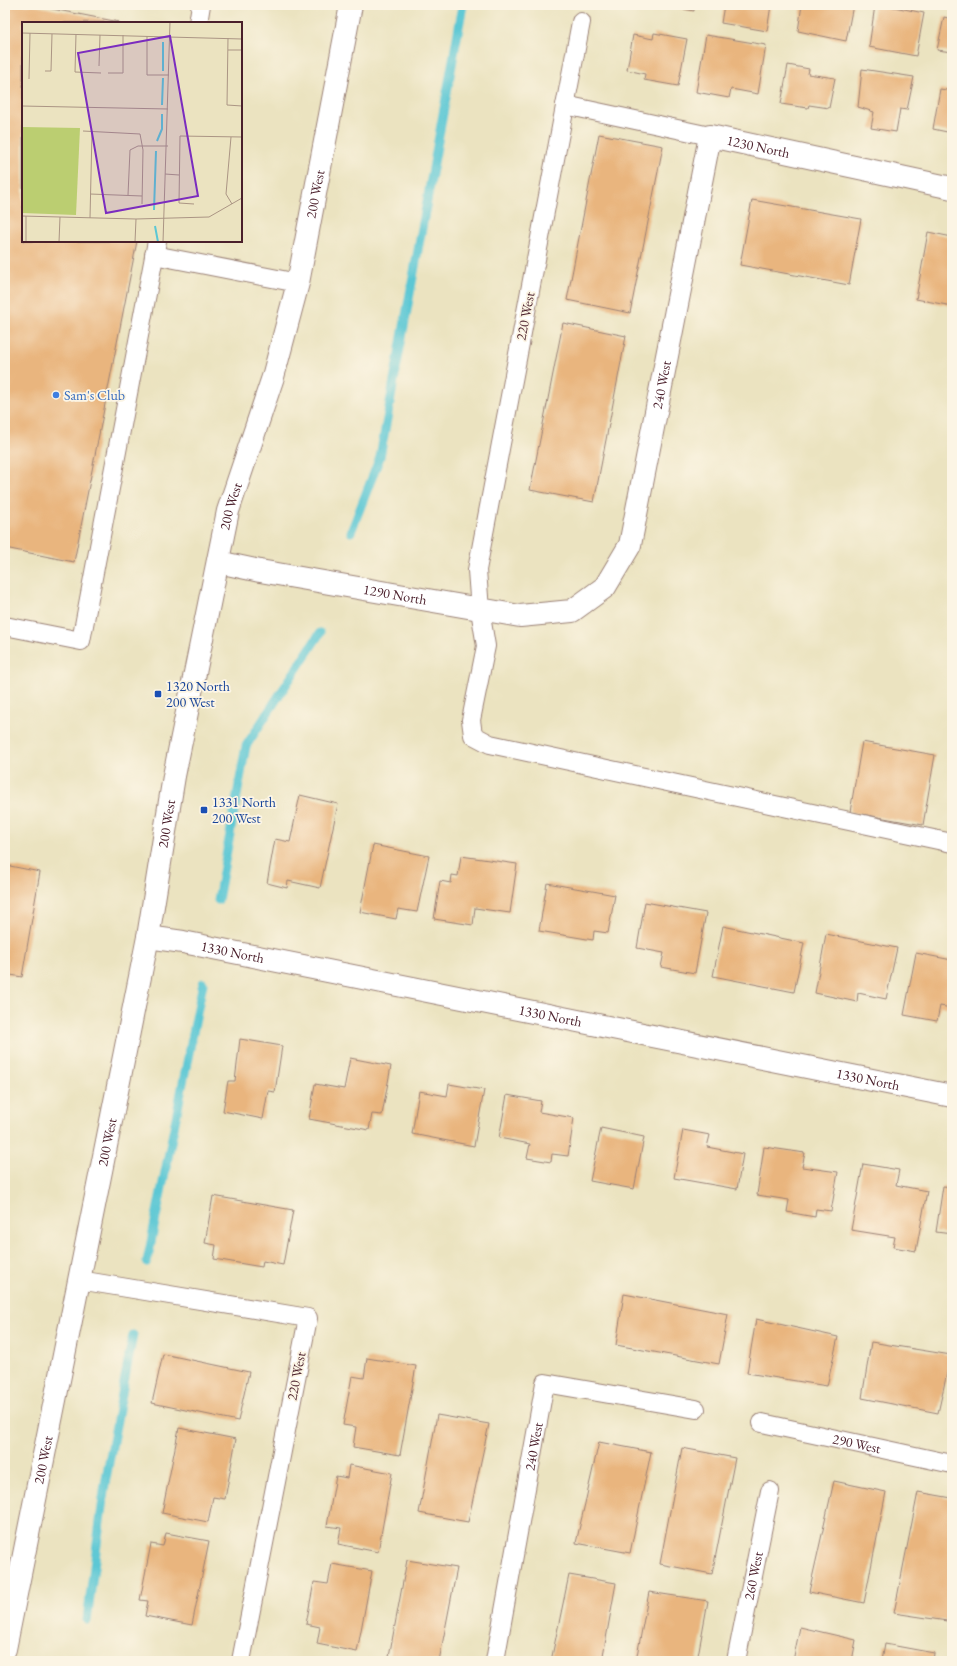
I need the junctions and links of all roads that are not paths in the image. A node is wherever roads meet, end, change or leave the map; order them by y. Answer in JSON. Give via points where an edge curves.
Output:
{"nodes":[{"id":1,"x":201,"y":5,"type":"edge"},
{"id":2,"x":351,"y":5,"type":"edge"},
{"id":3,"x":198,"y":22,"type":"edge"},
{"id":4,"x":581,"y":22,"type":"dead end"},
{"id":5,"x":565,"y":105,"type":"junction"},
{"id":6,"x":710,"y":136,"type":"junction"},
{"id":7,"x":952,"y":188,"type":"edge"},
{"id":8,"x":155,"y":248,"type":"edge"},
{"id":9,"x":298,"y":283,"type":"junction"},
{"id":10,"x":218,"y":562,"type":"junction"},
{"id":11,"x":480,"y":610,"type":"junction"},
{"id":12,"x":572,"y":611,"type":"joint"},
{"id":13,"x":5,"y":626,"type":"edge"},
{"id":14,"x":952,"y":843,"type":"edge"},
{"id":15,"x":148,"y":937,"type":"junction"},
{"id":16,"x":952,"y":1096,"type":"edge"},
{"id":17,"x":79,"y":1280,"type":"junction"},
{"id":18,"x":696,"y":1409,"type":"dead end"},
{"id":19,"x":762,"y":1423,"type":"dead end"},
{"id":20,"x":952,"y":1464,"type":"edge"},
{"id":21,"x":770,"y":1491,"type":"dead end"},
{"id":22,"x":5,"y":1649,"type":"edge"},
{"id":23,"x":241,"y":1661,"type":"edge"},
{"id":24,"x":495,"y":1661,"type":"edge"},
{"id":25,"x":736,"y":1661,"type":"edge"}],
"edges":[{"from":1,"to":3,"type":"lane"},
{"from":2,"to":9,"type":"street","name":"200 West"},
{"from":4,"to":5,"type":"lane","name":"220 West"},
{"from":5,"to":6,"type":"lane","name":"1230 North"},
{"from":5,"to":11,"type":"lane","name":"220 West","via":[[476,570]]},
{"from":6,"to":7,"type":"street","name":"1230 North"},
{"from":6,"to":12,"type":"street","name":"240 West","via":[[630,545],[605,587]]},
{"from":8,"to":9,"type":"lane"},
{"from":8,"to":13,"type":"lane","via":[[81,641]]},
{"from":9,"to":10,"type":"street","name":"200 West","via":[[273,377],[228,511]]},
{"from":10,"to":11,"type":"street","name":"1290 North"},
{"from":10,"to":15,"type":"street","name":"200 West","via":[[174,776]]},
{"from":11,"to":12,"type":"street","name":"1290 North","via":[[520,616]]},
{"from":11,"to":14,"type":"lane","name":"220 West","via":[[486,646],[471,720],[473,735],[490,744]]},
{"from":15,"to":16,"type":"street","name":"1330 North"},
{"from":15,"to":17,"type":"street","name":"200 West"},
{"from":17,"to":22,"type":"street","name":"200 West"},
{"from":17,"to":23,"type":"lane","name":"220 West","via":[[308,1318]]},
{"from":18,"to":24,"type":"lane","name":"240 West","via":[[545,1383]]},
{"from":19,"to":20,"type":"lane","name":"290 West"},
{"from":21,"to":25,"type":"lane","name":"260 West"}]}
